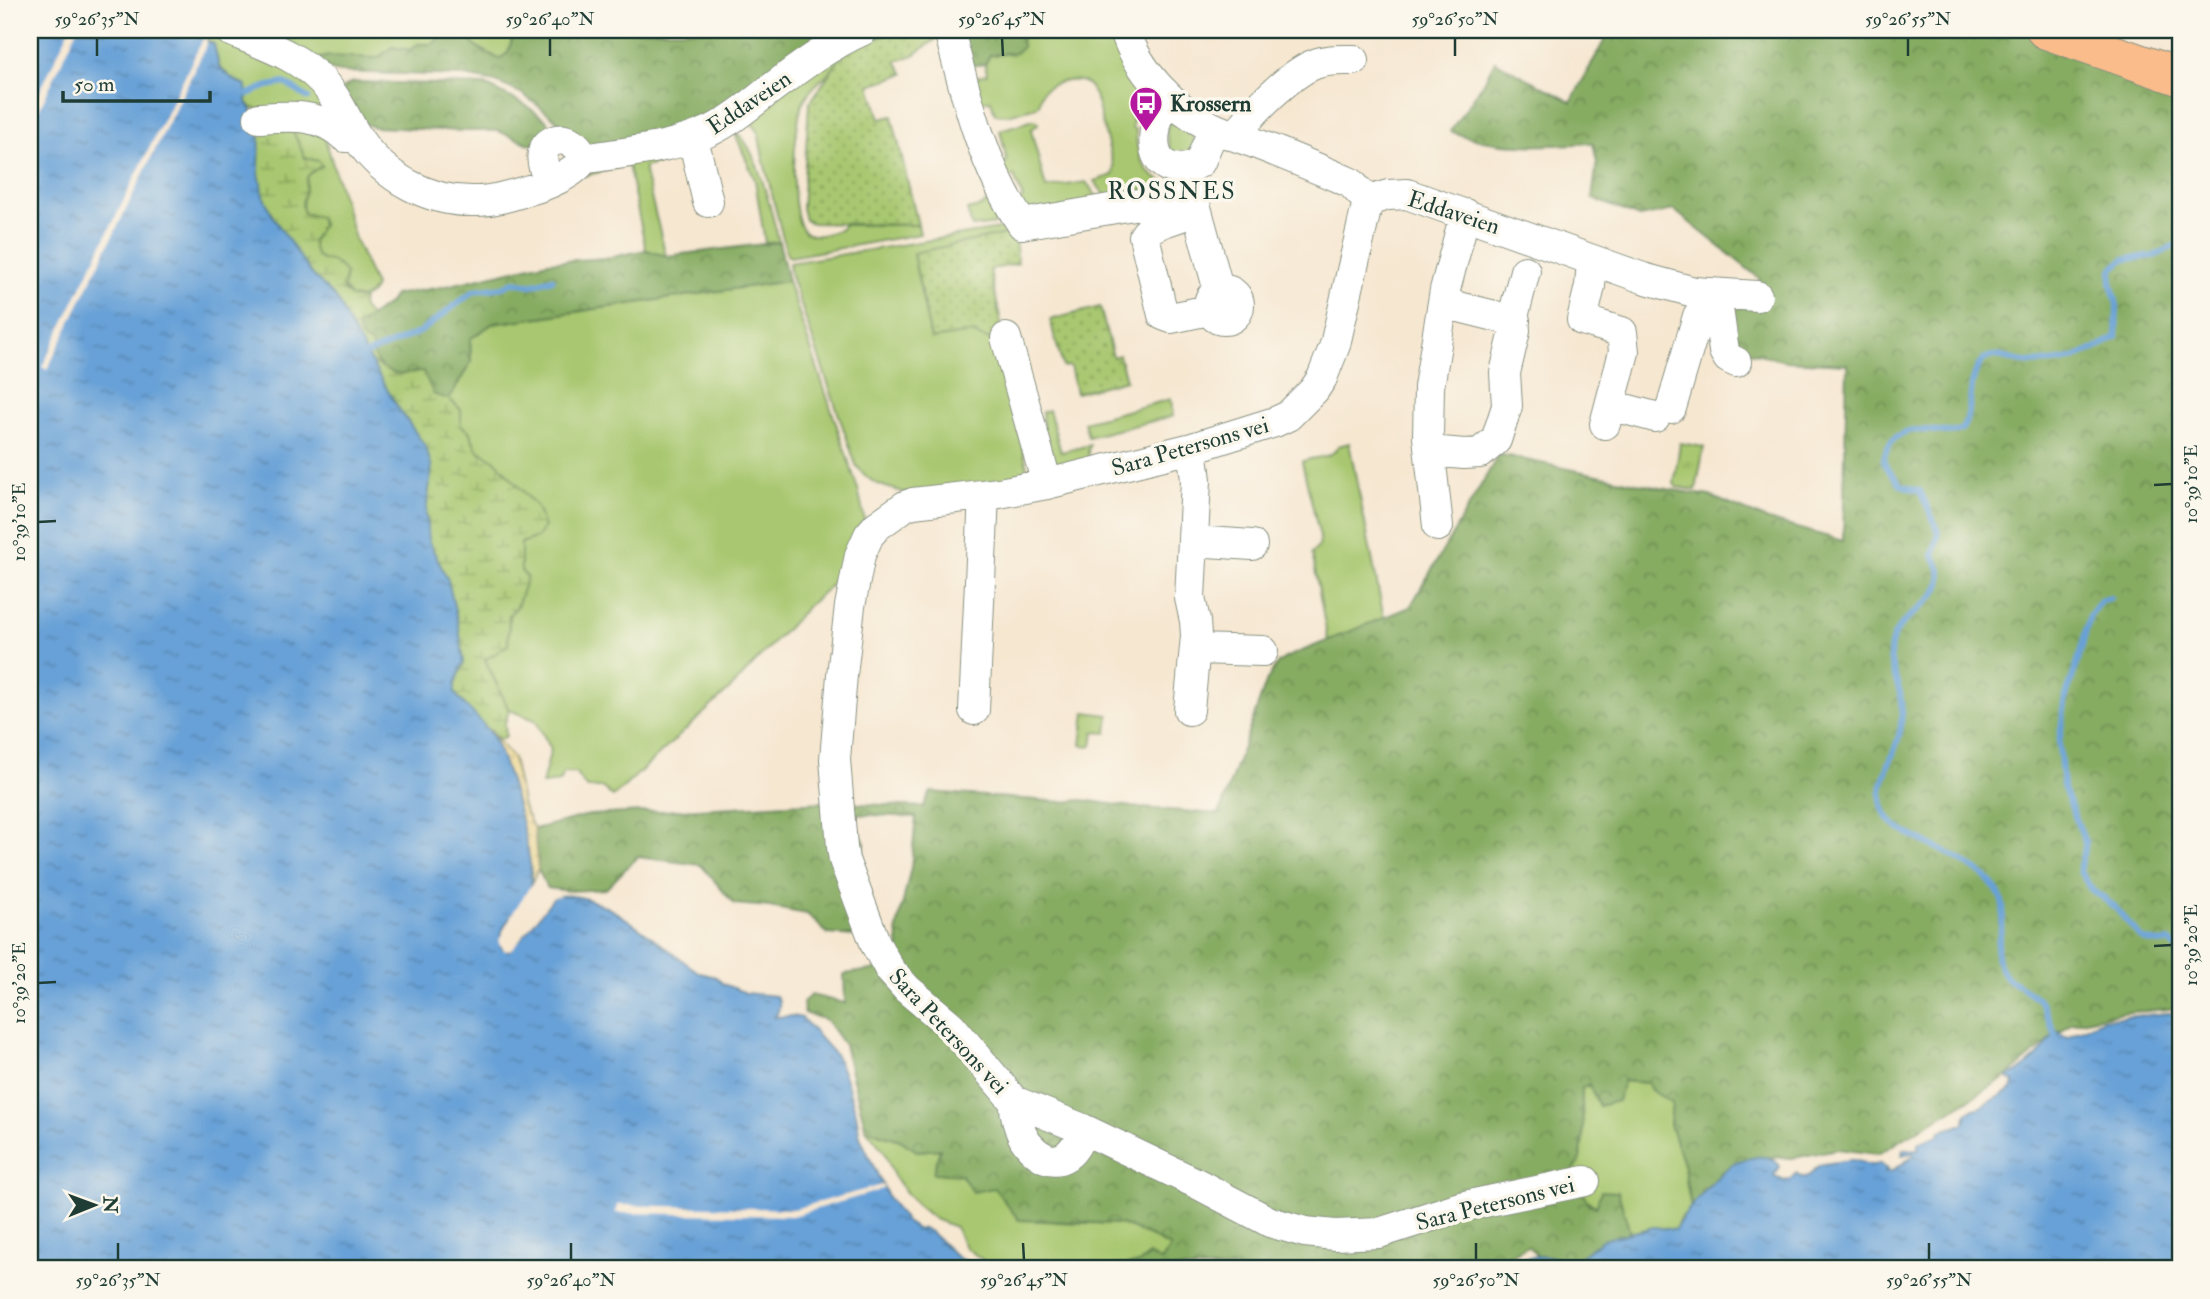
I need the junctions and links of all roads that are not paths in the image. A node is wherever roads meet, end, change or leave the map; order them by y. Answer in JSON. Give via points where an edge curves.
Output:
{"nodes":[{"id":1,"x":229,"y":30,"type":"edge"},
{"id":2,"x":863,"y":30,"type":"edge"},
{"id":3,"x":949,"y":30,"type":"edge"},
{"id":4,"x":1125,"y":30,"type":"edge"},
{"id":5,"x":2046,"y":30,"type":"edge"},
{"id":6,"x":1354,"y":61,"type":"dead end"},
{"id":7,"x":2180,"y":77,"type":"edge"},
{"id":8,"x":1167,"y":96,"type":"junction"},
{"id":9,"x":259,"y":118,"type":"dead end"},
{"id":10,"x":1226,"y":132,"type":"junction"},
{"id":11,"x":357,"y":137,"type":"junction"},
{"id":12,"x":693,"y":138,"type":"junction"},
{"id":13,"x":1191,"y":191,"type":"junction"},
{"id":14,"x":1368,"y":201,"type":"junction"},
{"id":15,"x":708,"y":202,"type":"dead end"},
{"id":16,"x":1465,"y":214,"type":"junction"},
{"id":17,"x":1592,"y":261,"type":"junction"},
{"id":18,"x":1525,"y":271,"type":"dead end"},
{"id":19,"x":1716,"y":294,"type":"junction"},
{"id":20,"x":1757,"y":296,"type":"dead end"},
{"id":21,"x":1443,"y":303,"type":"junction"},
{"id":22,"x":1515,"y":321,"type":"junction"},
{"id":23,"x":1006,"y":338,"type":"dead end"},
{"id":24,"x":1736,"y":362,"type":"dead end"},
{"id":25,"x":1192,"y":448,"type":"junction"},
{"id":26,"x":1430,"y":451,"type":"junction"},
{"id":27,"x":1047,"y":484,"type":"junction"},
{"id":28,"x":984,"y":495,"type":"junction"},
{"id":29,"x":1438,"y":526,"type":"dead end"},
{"id":30,"x":1193,"y":541,"type":"junction"},
{"id":31,"x":1252,"y":545,"type":"dead end"},
{"id":32,"x":1196,"y":649,"type":"junction"},
{"id":33,"x":1263,"y":651,"type":"dead end"},
{"id":34,"x":974,"y":710,"type":"dead end"},
{"id":35,"x":1189,"y":710,"type":"dead end"},
{"id":36,"x":1014,"y":1101,"type":"junction"},
{"id":37,"x":1083,"y":1129,"type":"junction"},
{"id":38,"x":1585,"y":1181,"type":"dead end"}],
"edges":[{"from":1,"to":11,"type":"street","name":"Eddaveien","via":[[288,54],[309,69],[333,94]]},
{"from":2,"to":12,"type":"street","name":"Eddaveien","via":[[814,58],[729,120]]},
{"from":3,"to":13,"type":"street","via":[[985,153],[1027,234]]},
{"from":4,"to":8,"type":"street","via":[[1140,62]]},
{"from":5,"to":7,"type":"main road"},
{"from":6,"to":10,"type":"street","via":[[1314,64],[1242,126]]},
{"from":8,"to":10,"type":"street","via":[[1183,110]]},
{"from":8,"to":13,"type":"street","via":[[1160,107],[1155,149]]},
{"from":9,"to":11,"type":"street","via":[[310,117],[345,137]]},
{"from":10,"to":13,"type":"street","via":[[1200,162]]},
{"from":10,"to":14,"type":"street","via":[[1342,178]]},
{"from":11,"to":12,"type":"street","name":"Eddaveien","via":[[377,163],[400,180],[432,195],[464,201],[491,200],[537,188],[575,170],[583,159]]},
{"from":12,"to":15,"type":"street"},
{"from":13,"to":13,"type":"street","via":[[1187,216],[1156,226],[1144,236],[1163,315],[1171,318],[1214,300]]},
{"from":14,"to":16,"type":"street","name":"Eddaveien","via":[[1407,194]]},
{"from":14,"to":25,"type":"street","name":"Sara Petersons vei","via":[[1335,345],[1314,390],[1288,416]]},
{"from":16,"to":17,"type":"street","name":"Eddaveien"},
{"from":16,"to":21,"type":"street"},
{"from":17,"to":19,"type":"street","name":"Eddaveien","via":[[1694,292]]},
{"from":17,"to":19,"type":"street","via":[[1582,320],[1622,332],[1624,343],[1608,415],[1663,413],[1698,316]]},
{"from":18,"to":22,"type":"street"},
{"from":19,"to":20,"type":"street","name":"Eddaveien"},
{"from":19,"to":24,"type":"street","via":[[1724,351]]},
{"from":21,"to":22,"type":"street"},
{"from":21,"to":26,"type":"street","via":[[1429,387]]},
{"from":22,"to":26,"type":"street","via":[[1505,373],[1507,406],[1496,440],[1480,453]]},
{"from":23,"to":27,"type":"street"},
{"from":25,"to":27,"type":"street","name":"Sara Petersons vei"},
{"from":25,"to":30,"type":"street","via":[[1196,480]]},
{"from":26,"to":29,"type":"street"},
{"from":27,"to":28,"type":"street","name":"Sara Petersons vei"},
{"from":28,"to":34,"type":"street"},
{"from":28,"to":36,"type":"street","name":"Sara Petersons vei","via":[[905,506],[877,526],[864,544],[850,606],[835,771],[844,860],[885,961],[907,989],[951,1026]]},
{"from":30,"to":31,"type":"street"},
{"from":30,"to":32,"type":"street","via":[[1190,598]]},
{"from":32,"to":33,"type":"street"},
{"from":32,"to":35,"type":"street"},
{"from":36,"to":37,"type":"street","name":"Sara Petersons vei"},
{"from":36,"to":37,"type":"street","via":[[1026,1142],[1048,1159],[1071,1154]]},
{"from":37,"to":38,"type":"street","name":"Sara Petersons vei","via":[[1270,1222],[1335,1235],[1379,1233],[1460,1207]]}]}
